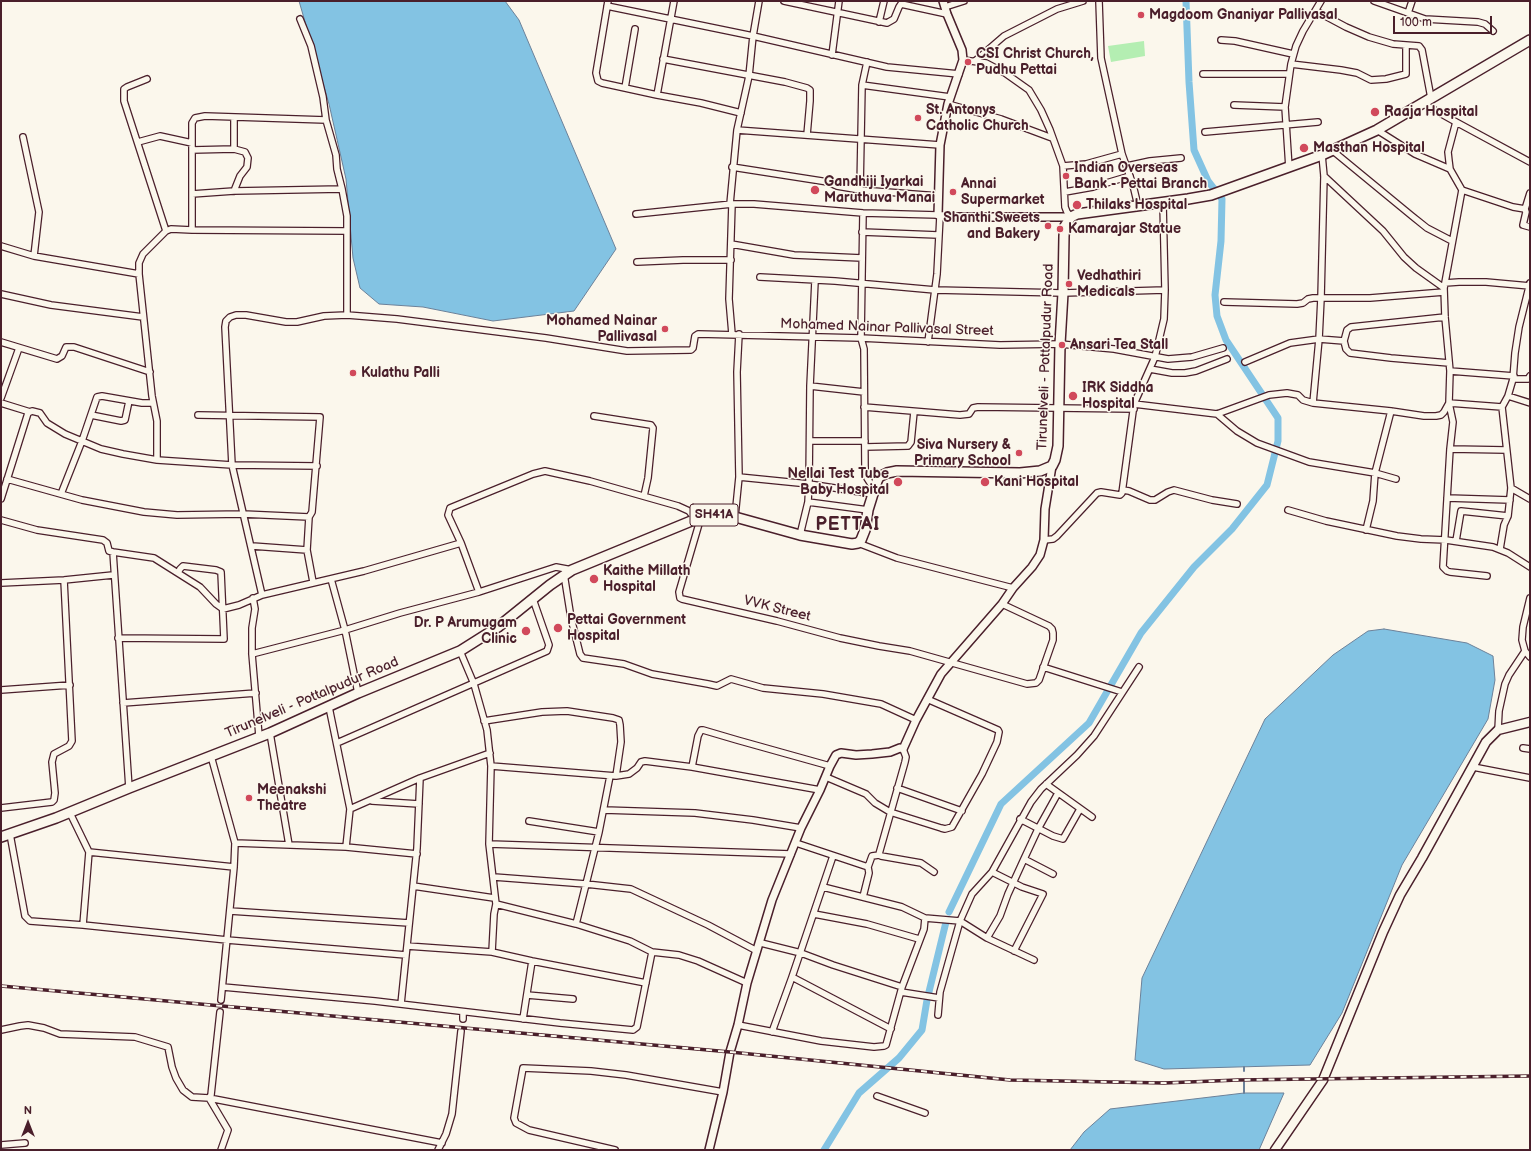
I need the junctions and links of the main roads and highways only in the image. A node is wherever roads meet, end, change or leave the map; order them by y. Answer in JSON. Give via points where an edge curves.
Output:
{"nodes":[{"id":1,"x":1530,"y":40,"type":"edge"},
{"id":2,"x":1530,"y":722,"type":"edge"},
{"id":3,"x":5,"y":836,"type":"edge"},
{"id":4,"x":1275,"y":1150,"type":"edge"}],
"edges":[{"from":1,"to":3,"type":"main road","name":"Tirunelveli - Pottalpudur Road","number":"SH41A","via":[[1377,130],[1333,151],[1211,194],[1077,214],[1070,218],[1064,236],[1058,446],[1052,466],[1040,471],[1020,473],[887,473],[879,477],[861,540],[852,544],[800,535],[735,517],[712,515],[698,518],[568,572],[498,627],[460,651],[270,733],[70,813]]},
{"from":2,"to":4,"type":"main road","via":[[1498,730],[1486,742],[1400,895],[1323,1080]]}]}
